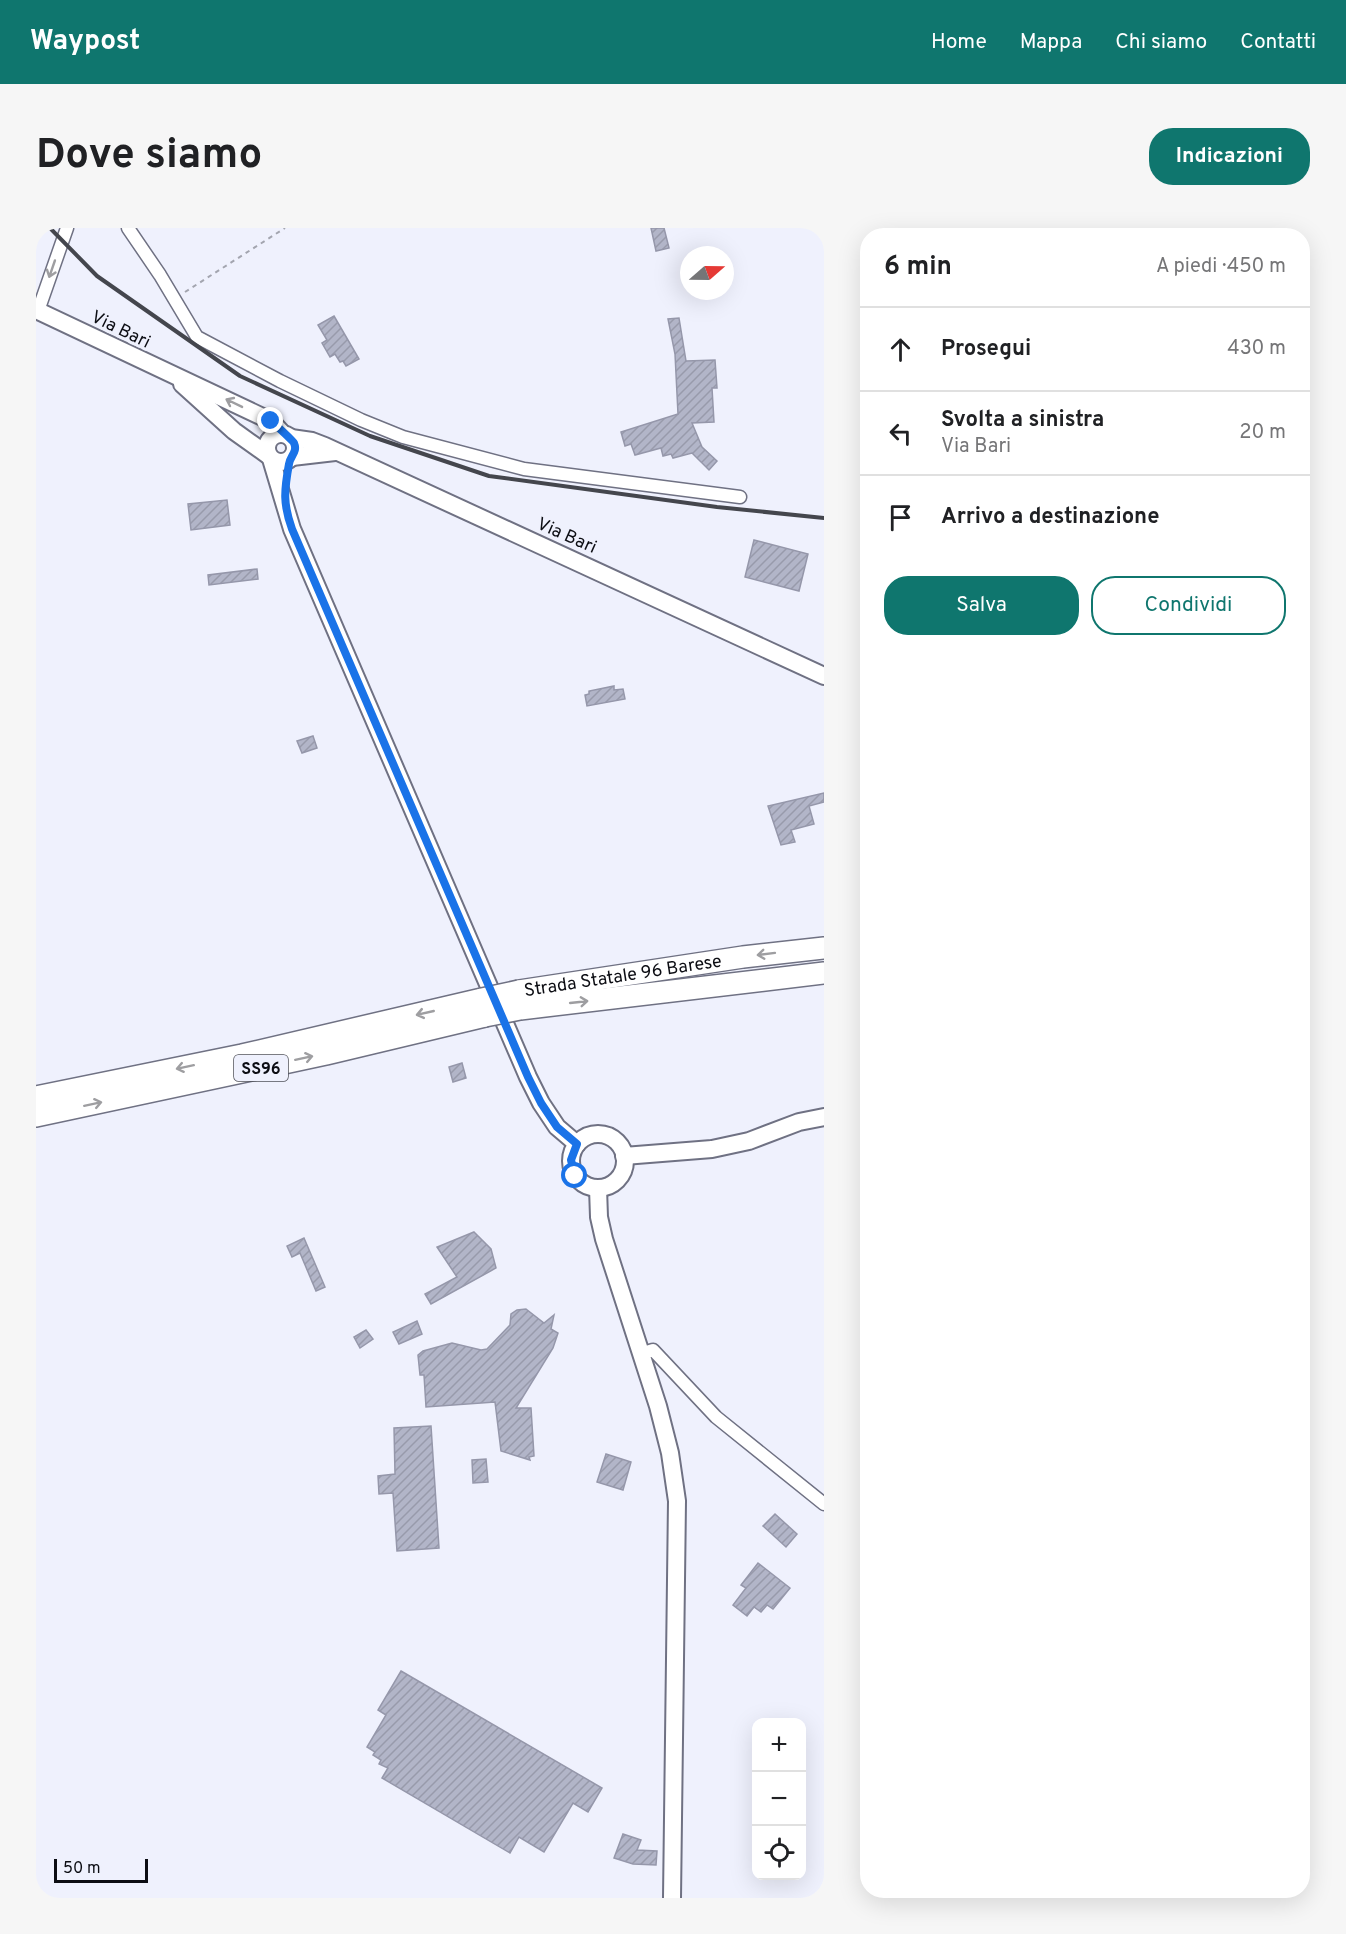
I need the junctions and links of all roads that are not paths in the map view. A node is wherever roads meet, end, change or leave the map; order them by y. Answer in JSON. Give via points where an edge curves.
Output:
{"nodes":[{"id":1,"x":67,"y":228,"type":"edge"},
{"id":2,"x":128,"y":228,"type":"edge"},
{"id":3,"x":37,"y":310,"type":"edge"},
{"id":4,"x":172,"y":376,"type":"junction"},
{"id":5,"x":287,"y":436,"type":"junction"},
{"id":6,"x":336,"y":452,"type":"junction"},
{"id":7,"x":270,"y":457,"type":"junction"},
{"id":8,"x":291,"y":459,"type":"junction"},
{"id":9,"x":740,"y":497,"type":"dead end"},
{"id":10,"x":284,"y":505,"type":"junction"},
{"id":11,"x":824,"y":675,"type":"edge"},
{"id":12,"x":824,"y":948,"type":"edge"},
{"id":13,"x":820,"y":974,"type":"edge"},
{"id":14,"x":520,"y":1000,"type":"junction"},
{"id":15,"x":484,"y":1008,"type":"junction"},
{"id":16,"x":36,"y":1097,"type":"edge"},
{"id":17,"x":36,"y":1116,"type":"edge"},
{"id":18,"x":824,"y":1117,"type":"edge"},
{"id":19,"x":577,"y":1144,"type":"junction"},
{"id":20,"x":624,"y":1156,"type":"junction"},
{"id":21,"x":598,"y":1188,"type":"junction"},
{"id":22,"x":640,"y":1354,"type":"junction"},
{"id":23,"x":824,"y":1504,"type":"edge"},
{"id":24,"x":672,"y":1898,"type":"edge"}],
"edges":[{"from":1,"to":3,"type":"street","one_way":true},
{"from":2,"to":9,"type":"street","via":[[197,337],[361,420],[403,436],[524,469]]},
{"from":3,"to":4,"type":"main road","name":"Via Bari"},
{"from":5,"to":4,"type":"main road","name":"Via Bari","one_way":true,"via":[[271,421]]},
{"from":4,"to":7,"type":"main road"},
{"from":5,"to":6,"type":"main road","name":"Via Bari","via":[[312,441]]},
{"from":5,"to":7,"type":"main road","via":[[274,436],[268,442]]},
{"from":5,"to":8,"type":"main road","via":[[296,449]]},
{"from":6,"to":8,"type":"main road"},
{"from":6,"to":11,"type":"main road","name":"Via Bari"},
{"from":7,"to":8,"type":"main road","via":[[280,463]]},
{"from":7,"to":10,"type":"main road"},
{"from":8,"to":10,"type":"main road"},
{"from":10,"to":19,"type":"main road","via":[[528,1077],[557,1127]]},
{"from":12,"to":14,"type":"highway","name":"Strada Statale 96 Barese","number":"SS96","one_way":true,"via":[[743,957]]},
{"from":14,"to":13,"type":"highway","name":"Strada Statale 96 Barese","number":"SS96","one_way":true},
{"from":14,"to":15,"type":"highway","name":"Strada Statale 96 Barese","number":"SS96","bridge":true},
{"from":15,"to":16,"type":"highway","name":"Strada Statale 96 Barese","number":"SS96","one_way":true},
{"from":17,"to":15,"type":"highway","name":"Strada Statale 96 Barese","number":"SS96","one_way":true,"via":[[326,1054]]},
{"from":18,"to":20,"type":"main road","via":[[722,1147]]},
{"from":19,"to":20,"type":"main road","via":[[583,1138],[600,1134],[616,1141]]},
{"from":19,"to":21,"type":"main road","via":[[572,1168],[581,1182]]},
{"from":20,"to":21,"type":"main road","via":[[624,1166],[615,1182]]},
{"from":21,"to":22,"type":"main road","via":[[604,1239]]},
{"from":22,"to":23,"type":"street","via":[[653,1350],[716,1417]]},
{"from":22,"to":24,"type":"main road","via":[[658,1406],[677,1502]]}]}
